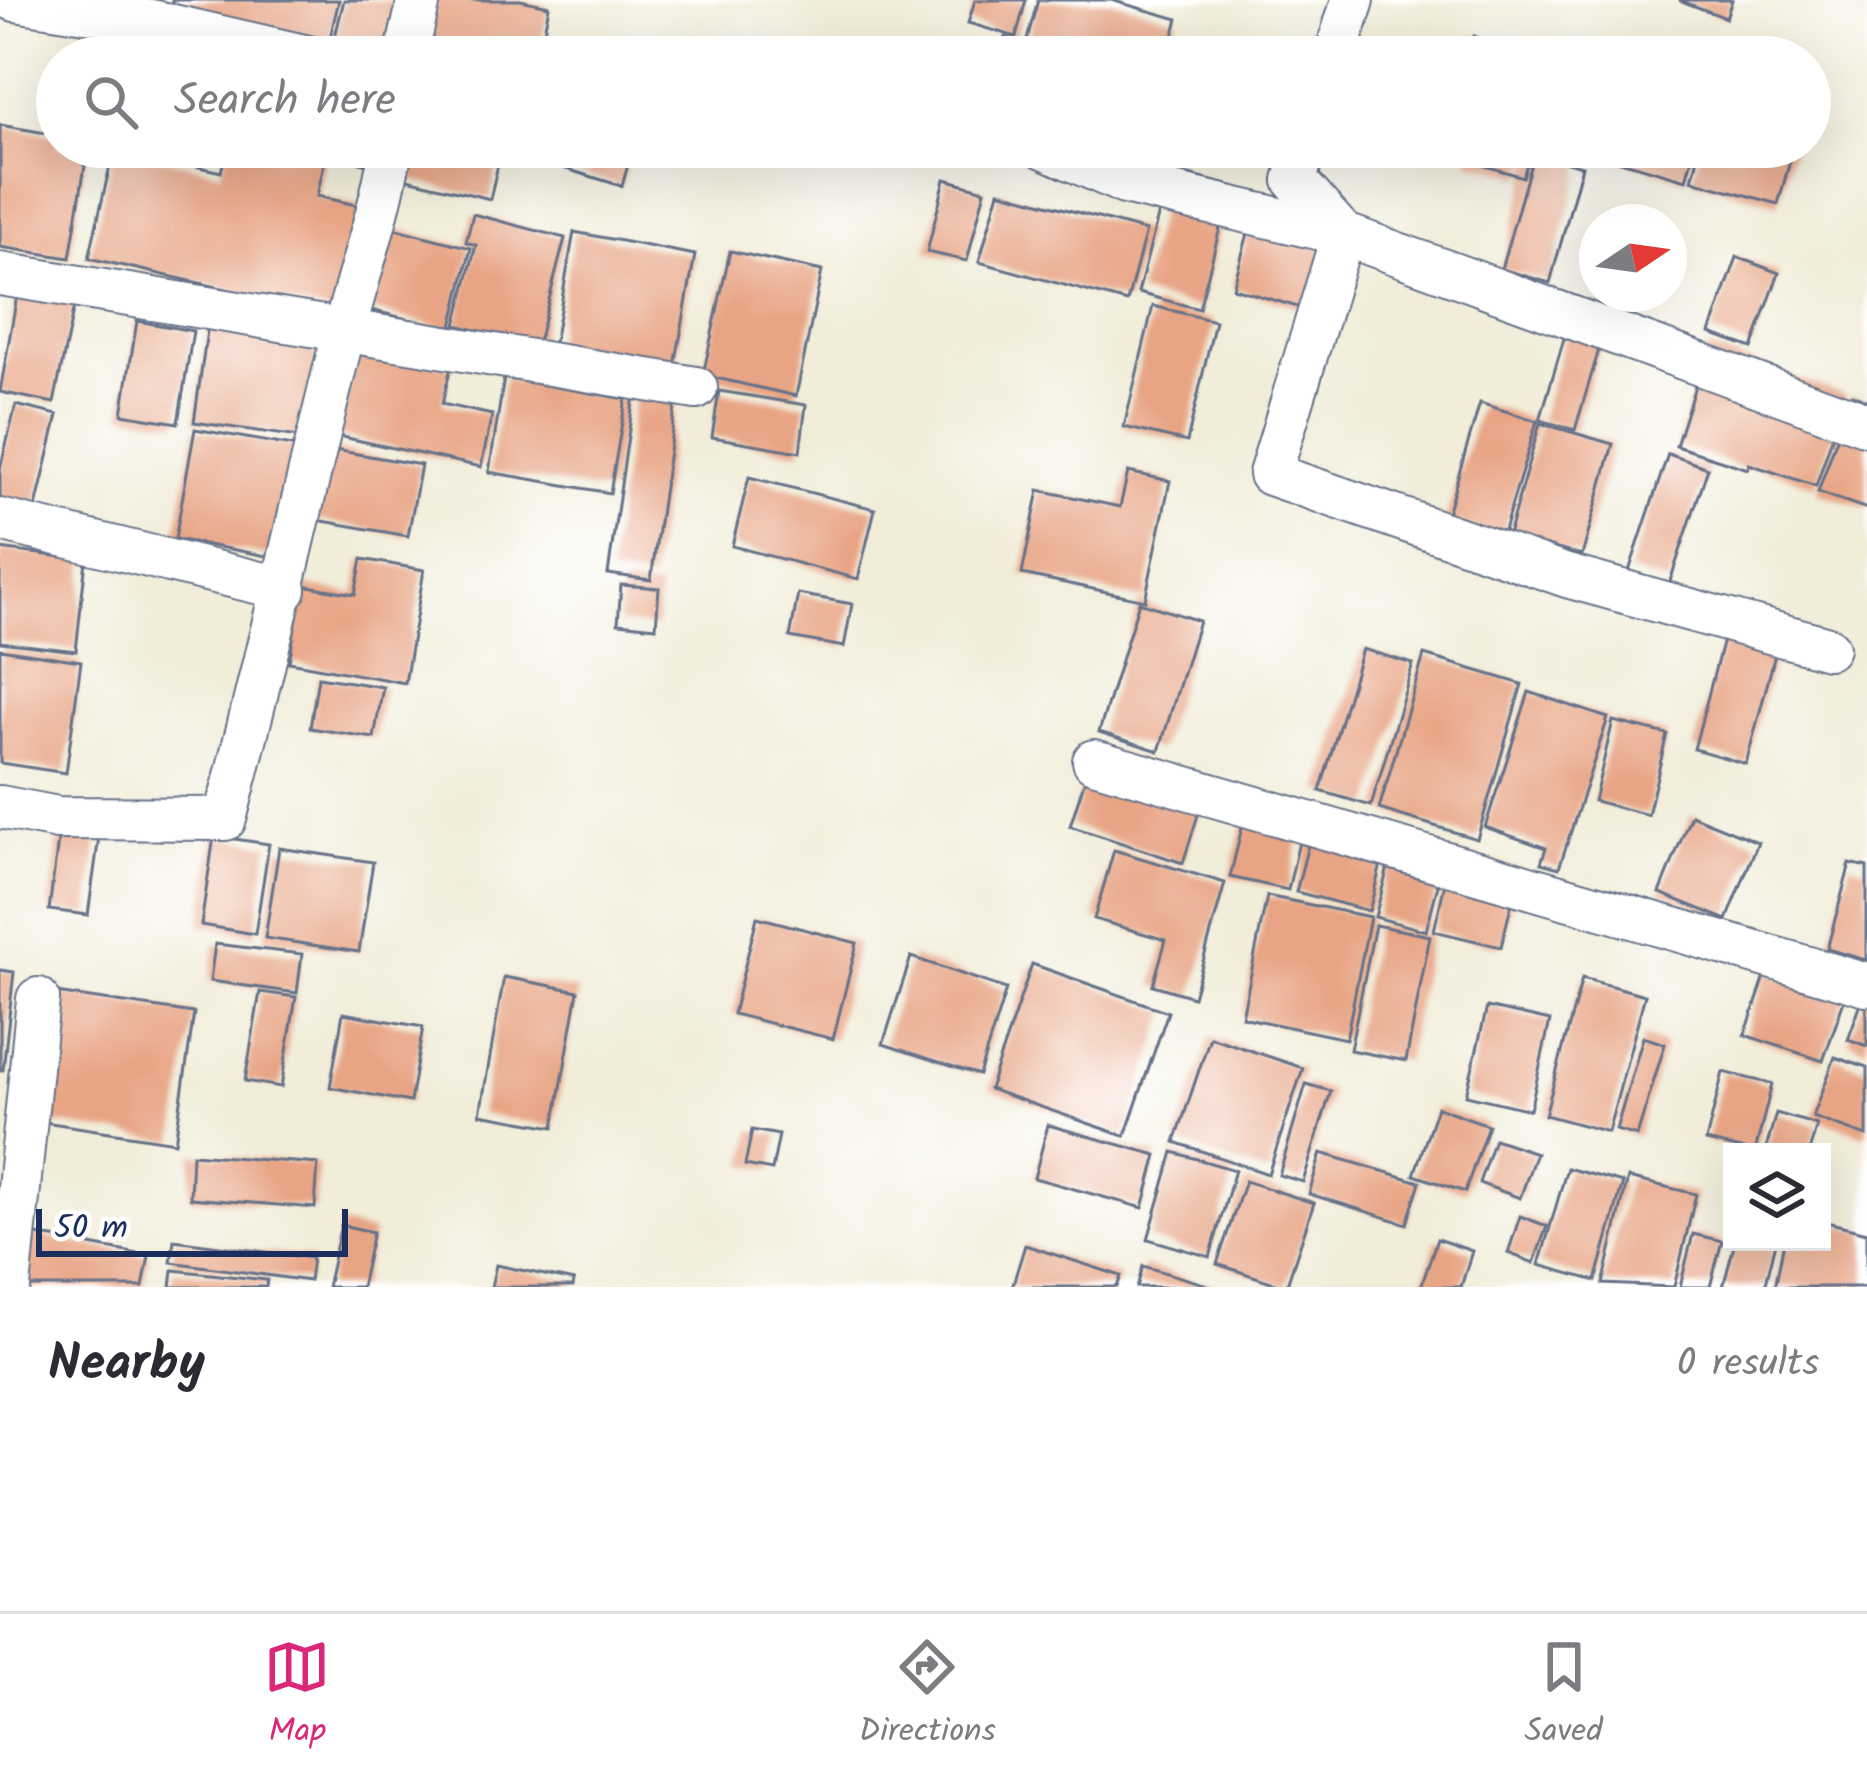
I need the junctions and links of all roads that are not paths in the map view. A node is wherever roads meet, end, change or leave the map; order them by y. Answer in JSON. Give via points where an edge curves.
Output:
{"nodes":[{"id":1,"x":15,"y":0,"type":"edge"},
{"id":2,"x":419,"y":0,"type":"edge"},
{"id":3,"x":1353,"y":0,"type":"edge"},
{"id":4,"x":154,"y":11,"type":"edge"},
{"id":5,"x":238,"y":36,"type":"edge"},
{"id":6,"x":411,"y":36,"type":"edge"},
{"id":7,"x":1342,"y":36,"type":"edge"},
{"id":8,"x":388,"y":168,"type":"edge"},
{"id":9,"x":1091,"y":168,"type":"edge"},
{"id":10,"x":1298,"y":168,"type":"edge"},
{"id":11,"x":1343,"y":234,"type":"junction"},
{"id":12,"x":0,"y":274,"type":"edge"},
{"id":13,"x":344,"y":331,"type":"junction"},
{"id":14,"x":696,"y":388,"type":"dead end"},
{"id":15,"x":1867,"y":425,"type":"edge"},
{"id":16,"x":0,"y":520,"type":"edge"},
{"id":17,"x":285,"y":589,"type":"junction"},
{"id":18,"x":1828,"y":648,"type":"dead end"},
{"id":19,"x":1094,"y":760,"type":"dead end"},
{"id":20,"x":0,"y":807,"type":"edge"},
{"id":21,"x":1867,"y":985,"type":"edge"},
{"id":22,"x":38,"y":998,"type":"dead end"},
{"id":23,"x":9,"y":1287,"type":"edge"}],
"edges":[{"from":1,"to":4,"type":"street"},
{"from":2,"to":6,"type":"street"},
{"from":3,"to":7,"type":"street"},
{"from":4,"to":5,"type":"street"},
{"from":8,"to":13,"type":"street"},
{"from":9,"to":11,"type":"street"},
{"from":10,"to":11,"type":"street","via":[[1294,180]]},
{"from":11,"to":15,"type":"street"},
{"from":11,"to":18,"type":"street","via":[[1270,474],[1567,576]]},
{"from":12,"to":13,"type":"street"},
{"from":13,"to":14,"type":"street"},
{"from":13,"to":17,"type":"street"},
{"from":16,"to":17,"type":"street"},
{"from":17,"to":20,"type":"street","via":[[225,819],[58,818]]},
{"from":19,"to":21,"type":"street"},
{"from":22,"to":23,"type":"street"}]}
